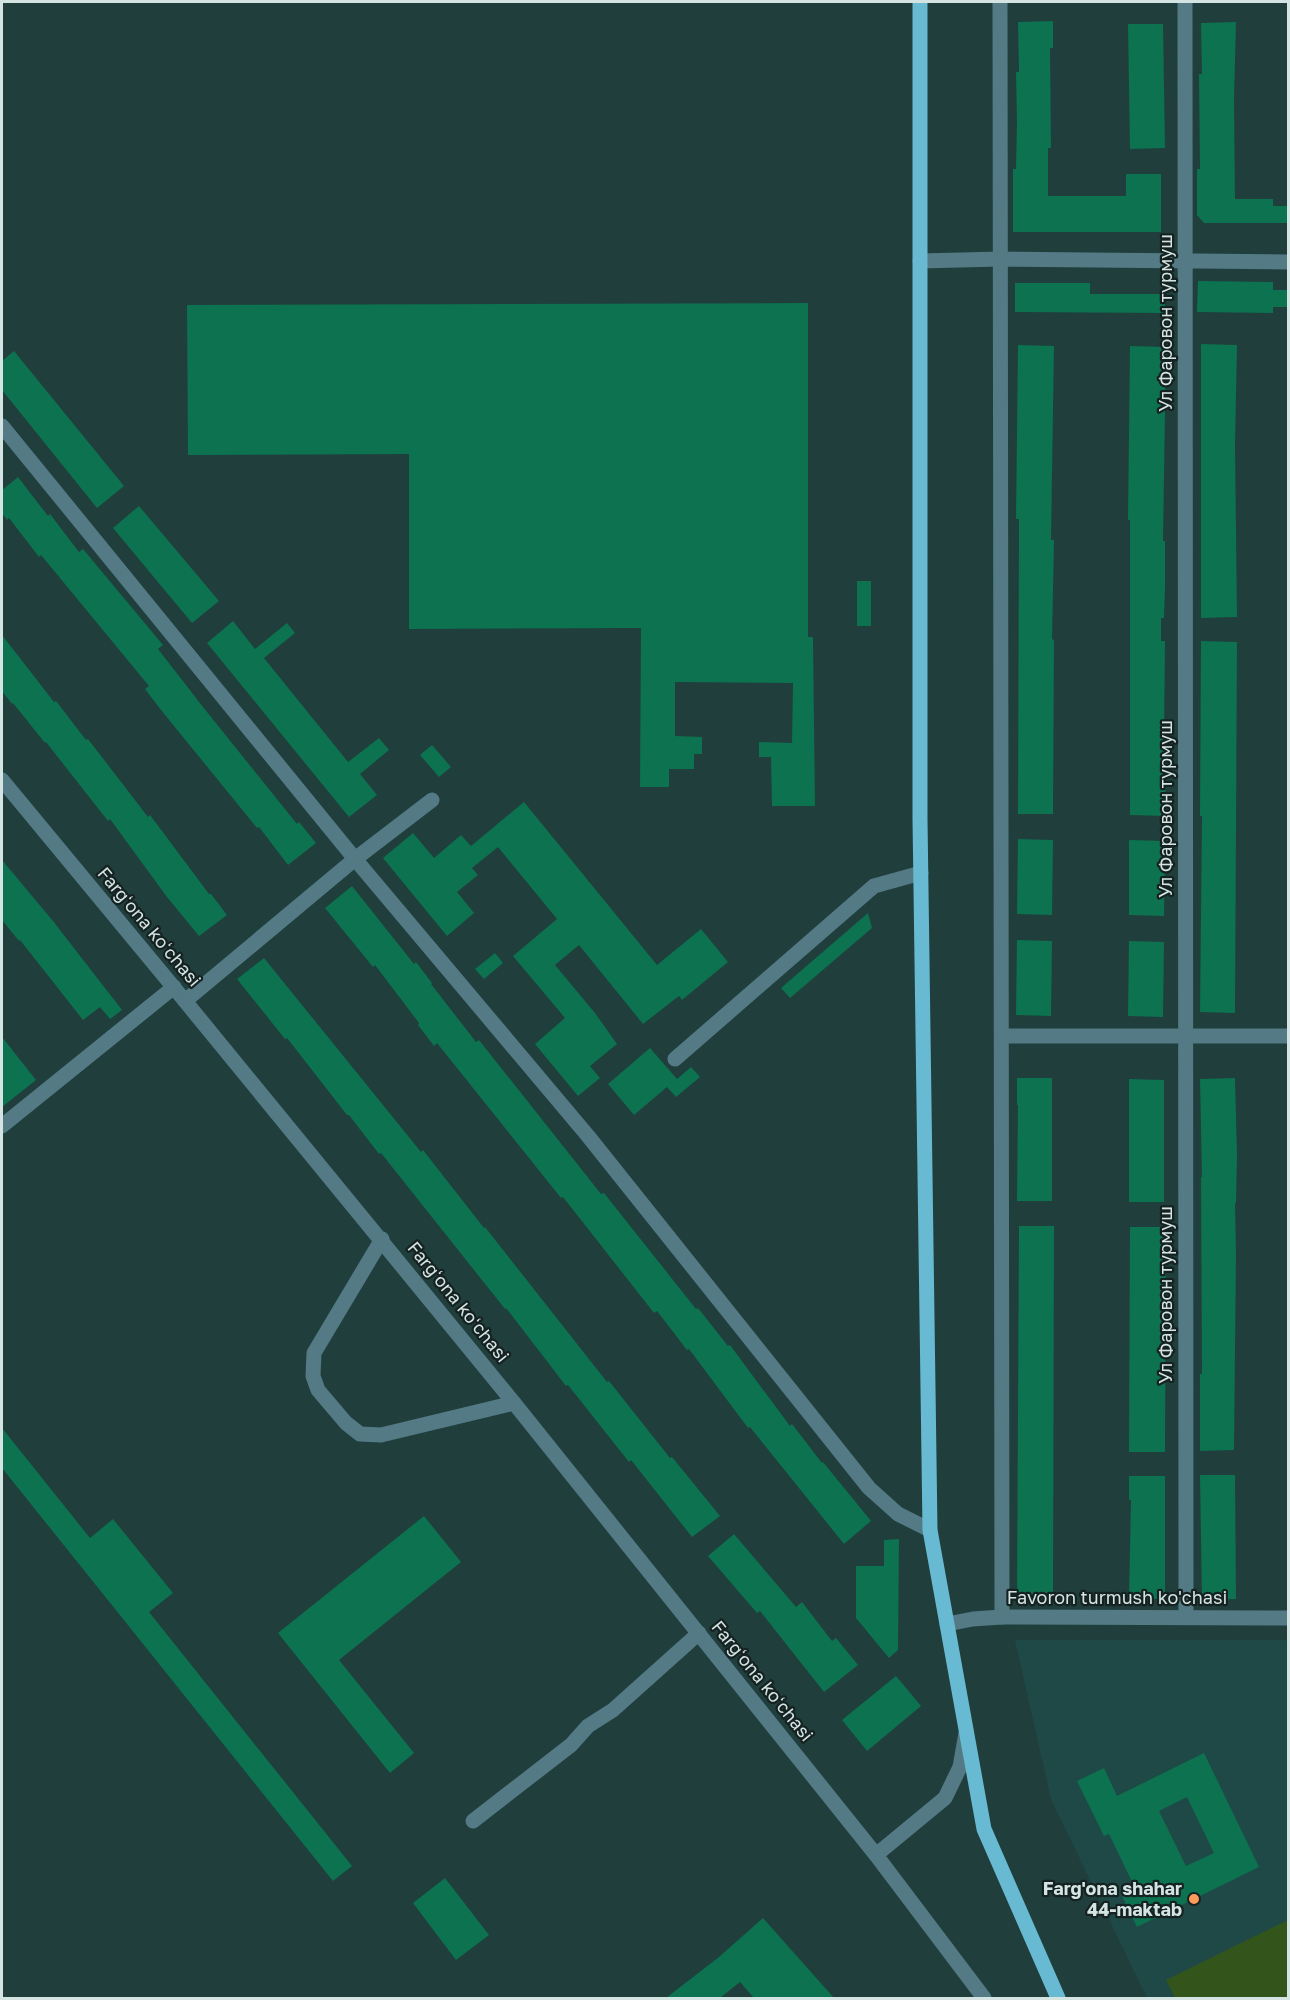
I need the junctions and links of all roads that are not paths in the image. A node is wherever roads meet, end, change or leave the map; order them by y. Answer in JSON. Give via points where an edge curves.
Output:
{"nodes":[{"id":1,"x":920,"y":2,"type":"edge"},
{"id":2,"x":1000,"y":2,"type":"edge"},
{"id":3,"x":1185,"y":2,"type":"edge"},
{"id":4,"x":1001,"y":259,"type":"junction"},
{"id":5,"x":920,"y":261,"type":"junction"},
{"id":6,"x":1185,"y":261,"type":"junction"},
{"id":7,"x":1288,"y":262,"type":"edge"},
{"id":8,"x":2,"y":426,"type":"edge"},
{"id":9,"x":2,"y":780,"type":"edge"},
{"id":10,"x":432,"y":800,"type":"dead end"},
{"id":11,"x":356,"y":859,"type":"junction"},
{"id":12,"x":921,"y":873,"type":"junction"},
{"id":13,"x":174,"y":987,"type":"junction"},
{"id":14,"x":185,"y":1001,"type":"junction"},
{"id":15,"x":1002,"y":1036,"type":"junction"},
{"id":16,"x":1186,"y":1036,"type":"junction"},
{"id":17,"x":1288,"y":1036,"type":"edge"},
{"id":18,"x":675,"y":1059,"type":"dead end"},
{"id":19,"x":2,"y":1126,"type":"edge"},
{"id":20,"x":382,"y":1239,"type":"junction"},
{"id":21,"x":514,"y":1403,"type":"junction"},
{"id":22,"x":930,"y":1530,"type":"junction"},
{"id":23,"x":1002,"y":1617,"type":"junction"},
{"id":24,"x":1186,"y":1617,"type":"junction"},
{"id":25,"x":1287,"y":1622,"type":"edge"},
{"id":26,"x":947,"y":1624,"type":"junction"},
{"id":27,"x":699,"y":1633,"type":"junction"},
{"id":28,"x":966,"y":1732,"type":"junction"},
{"id":29,"x":473,"y":1821,"type":"dead end"},
{"id":30,"x":876,"y":1855,"type":"junction"},
{"id":31,"x":984,"y":1998,"type":"edge"},
{"id":32,"x":1058,"y":1998,"type":"edge"}],
"edges":[{"from":1,"to":5,"type":"main road"},
{"from":2,"to":4,"type":"street"},
{"from":3,"to":6,"type":"street","name":"Ул Фаровон турмуш"},
{"from":4,"to":5,"type":"street"},
{"from":4,"to":6,"type":"street"},
{"from":4,"to":15,"type":"street"},
{"from":5,"to":12,"type":"main road"},
{"from":6,"to":7,"type":"street"},
{"from":6,"to":16,"type":"street","name":"Ул Фаровон турмуш"},
{"from":8,"to":11,"type":"street"},
{"from":9,"to":13,"type":"street","name":"Fargʻona koʻchasi"},
{"from":10,"to":11,"type":"street"},
{"from":11,"to":14,"type":"street"},
{"from":11,"to":22,"type":"street","via":[[588,1136],[870,1488],[898,1514]]},
{"from":12,"to":18,"type":"street","via":[[874,886]]},
{"from":12,"to":22,"type":"main road"},
{"from":13,"to":14,"type":"street","name":"Fargʻona koʻchasi"},
{"from":13,"to":19,"type":"street"},
{"from":14,"to":20,"type":"street","name":"Fargʻona koʻchasi"},
{"from":15,"to":16,"type":"street"},
{"from":15,"to":23,"type":"street"},
{"from":16,"to":17,"type":"street"},
{"from":16,"to":24,"type":"street","name":"Ул Фаровон турмуш"},
{"from":20,"to":21,"type":"street","name":"Fargʻona koʻchasi"},
{"from":20,"to":21,"type":"street","via":[[314,1353],[313,1376],[318,1390],[360,1434],[381,1435]]},
{"from":21,"to":27,"type":"street","name":"Fargʻona koʻchasi"},
{"from":22,"to":26,"type":"main road"},
{"from":23,"to":24,"type":"street","name":"Favoron turmush ko'chasi"},
{"from":23,"to":26,"type":"street","name":"Favoron turmush ko'chasi"},
{"from":24,"to":25,"type":"street","name":"Favoron turmush ko'chasi"},
{"from":26,"to":28,"type":"main road"},
{"from":27,"to":29,"type":"street","via":[[613,1710]]},
{"from":27,"to":30,"type":"street","name":"Fargʻona koʻchasi"},
{"from":28,"to":30,"type":"street","via":[[960,1767],[945,1798]]},
{"from":28,"to":32,"type":"main road","via":[[984,1829]]},
{"from":30,"to":31,"type":"street","name":"Fargʻona koʻchasi"}]}
